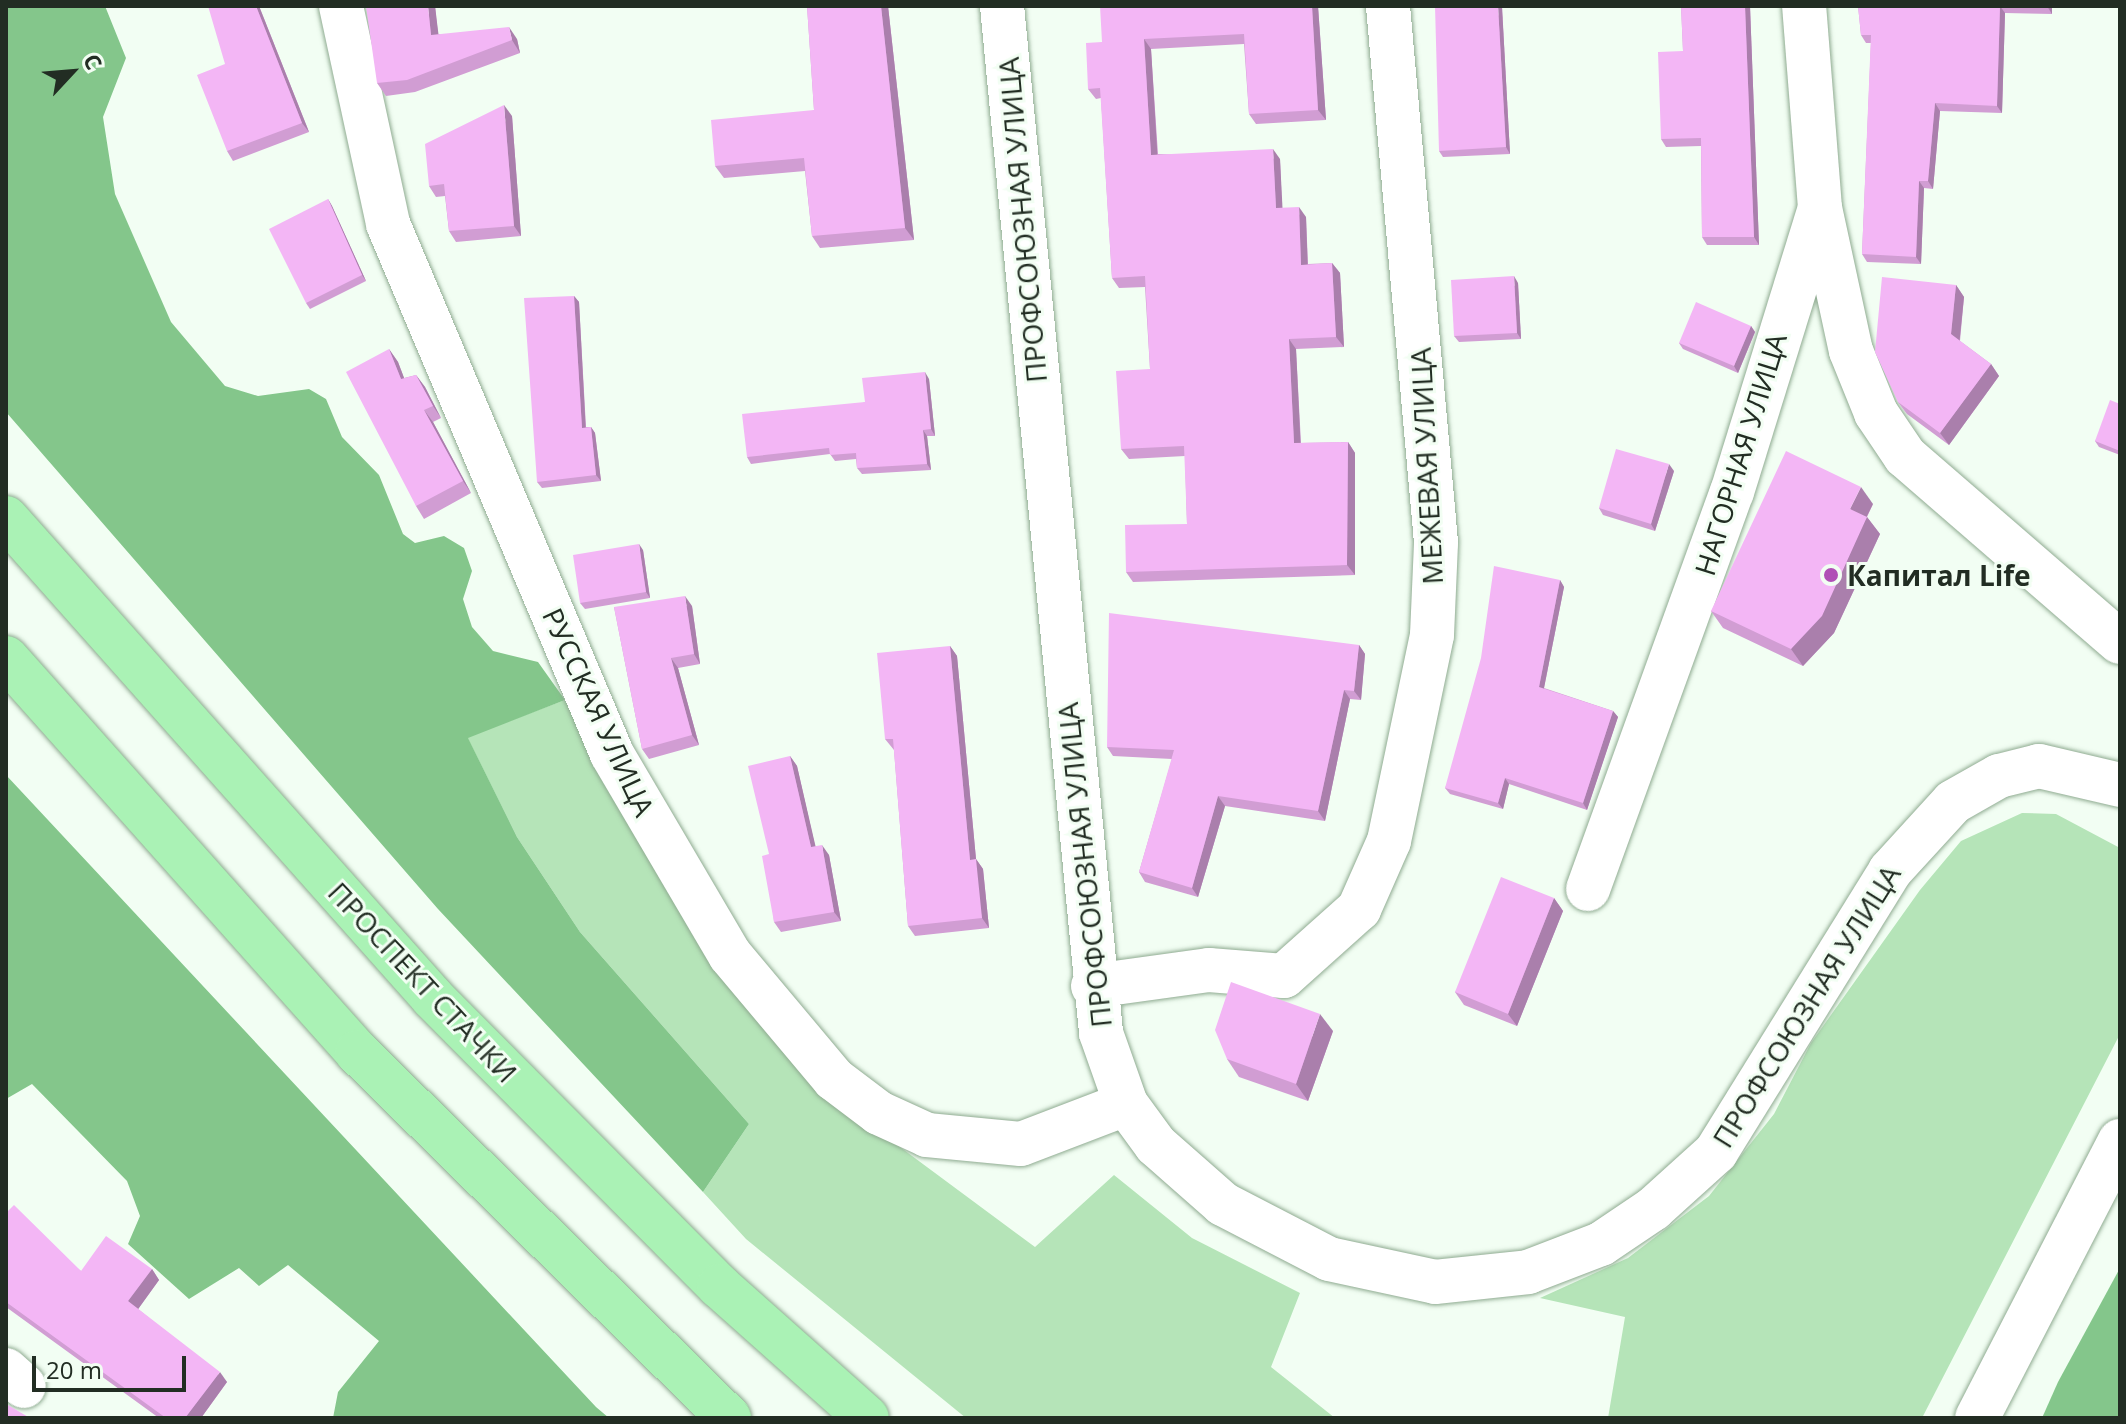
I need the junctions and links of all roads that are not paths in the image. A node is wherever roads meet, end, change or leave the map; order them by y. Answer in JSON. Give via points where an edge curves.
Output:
{"nodes":[{"id":1,"x":341,"y":6,"type":"edge"},
{"id":2,"x":1002,"y":6,"type":"edge"},
{"id":3,"x":1388,"y":6,"type":"edge"},
{"id":4,"x":1804,"y":6,"type":"edge"},
{"id":5,"x":1820,"y":208,"type":"junction"},
{"id":6,"x":6,"y":518,"type":"edge"},
{"id":7,"x":2120,"y":642,"type":"edge"},
{"id":8,"x":6,"y":658,"type":"edge"},
{"id":9,"x":2117,"y":776,"type":"edge"},
{"id":10,"x":1588,"y":889,"type":"dead end"},
{"id":11,"x":1093,"y":986,"type":"junction"},
{"id":12,"x":1126,"y":1104,"type":"junction"},
{"id":13,"x":2120,"y":1141,"type":"edge"},
{"id":14,"x":729,"y":1418,"type":"edge"},
{"id":15,"x":867,"y":1418,"type":"edge"},
{"id":16,"x":1977,"y":1418,"type":"edge"}],
"edges":[{"from":1,"to":12,"type":"street","name":"РУССКАЯ УЛИЦА","via":[[388,224],[612,754],[730,955],[834,1079],[879,1113],[927,1135],[1021,1144]]},
{"from":2,"to":11,"type":"street","name":"ПРОФСОЮЗНАЯ УЛИЦА"},
{"from":3,"to":11,"type":"street","name":"МЕЖЕВАЯ УЛИЦА","via":[[1436,542],[1432,635],[1389,841],[1359,909],[1284,976],[1209,970]]},
{"from":4,"to":5,"type":"street","name":"НАГОРНАЯ УЛИЦА"},
{"from":5,"to":7,"type":"street","via":[[1851,351],[1876,413],[1905,456]]},
{"from":5,"to":10,"type":"street","name":"НАГОРНАЯ УЛИЦА","via":[[1732,492]]},
{"from":6,"to":15,"type":"main road","name":"ПРОСПЕКТ СТАЧКИ","via":[[433,998],[719,1286]]},
{"from":8,"to":14,"type":"main road","via":[[357,1052]]},
{"from":9,"to":12,"type":"street","name":"ПРОФСОЮЗНАЯ УЛИЦА","via":[[2039,766],[1999,776],[1953,802],[1890,871],[1716,1152],[1621,1231],[1528,1272],[1435,1282],[1329,1259],[1223,1204],[1156,1145]]},
{"from":11,"to":12,"type":"street","name":"ПРОФСОЮЗНАЯ УЛИЦА"},
{"from":13,"to":16,"type":"street"}]}
